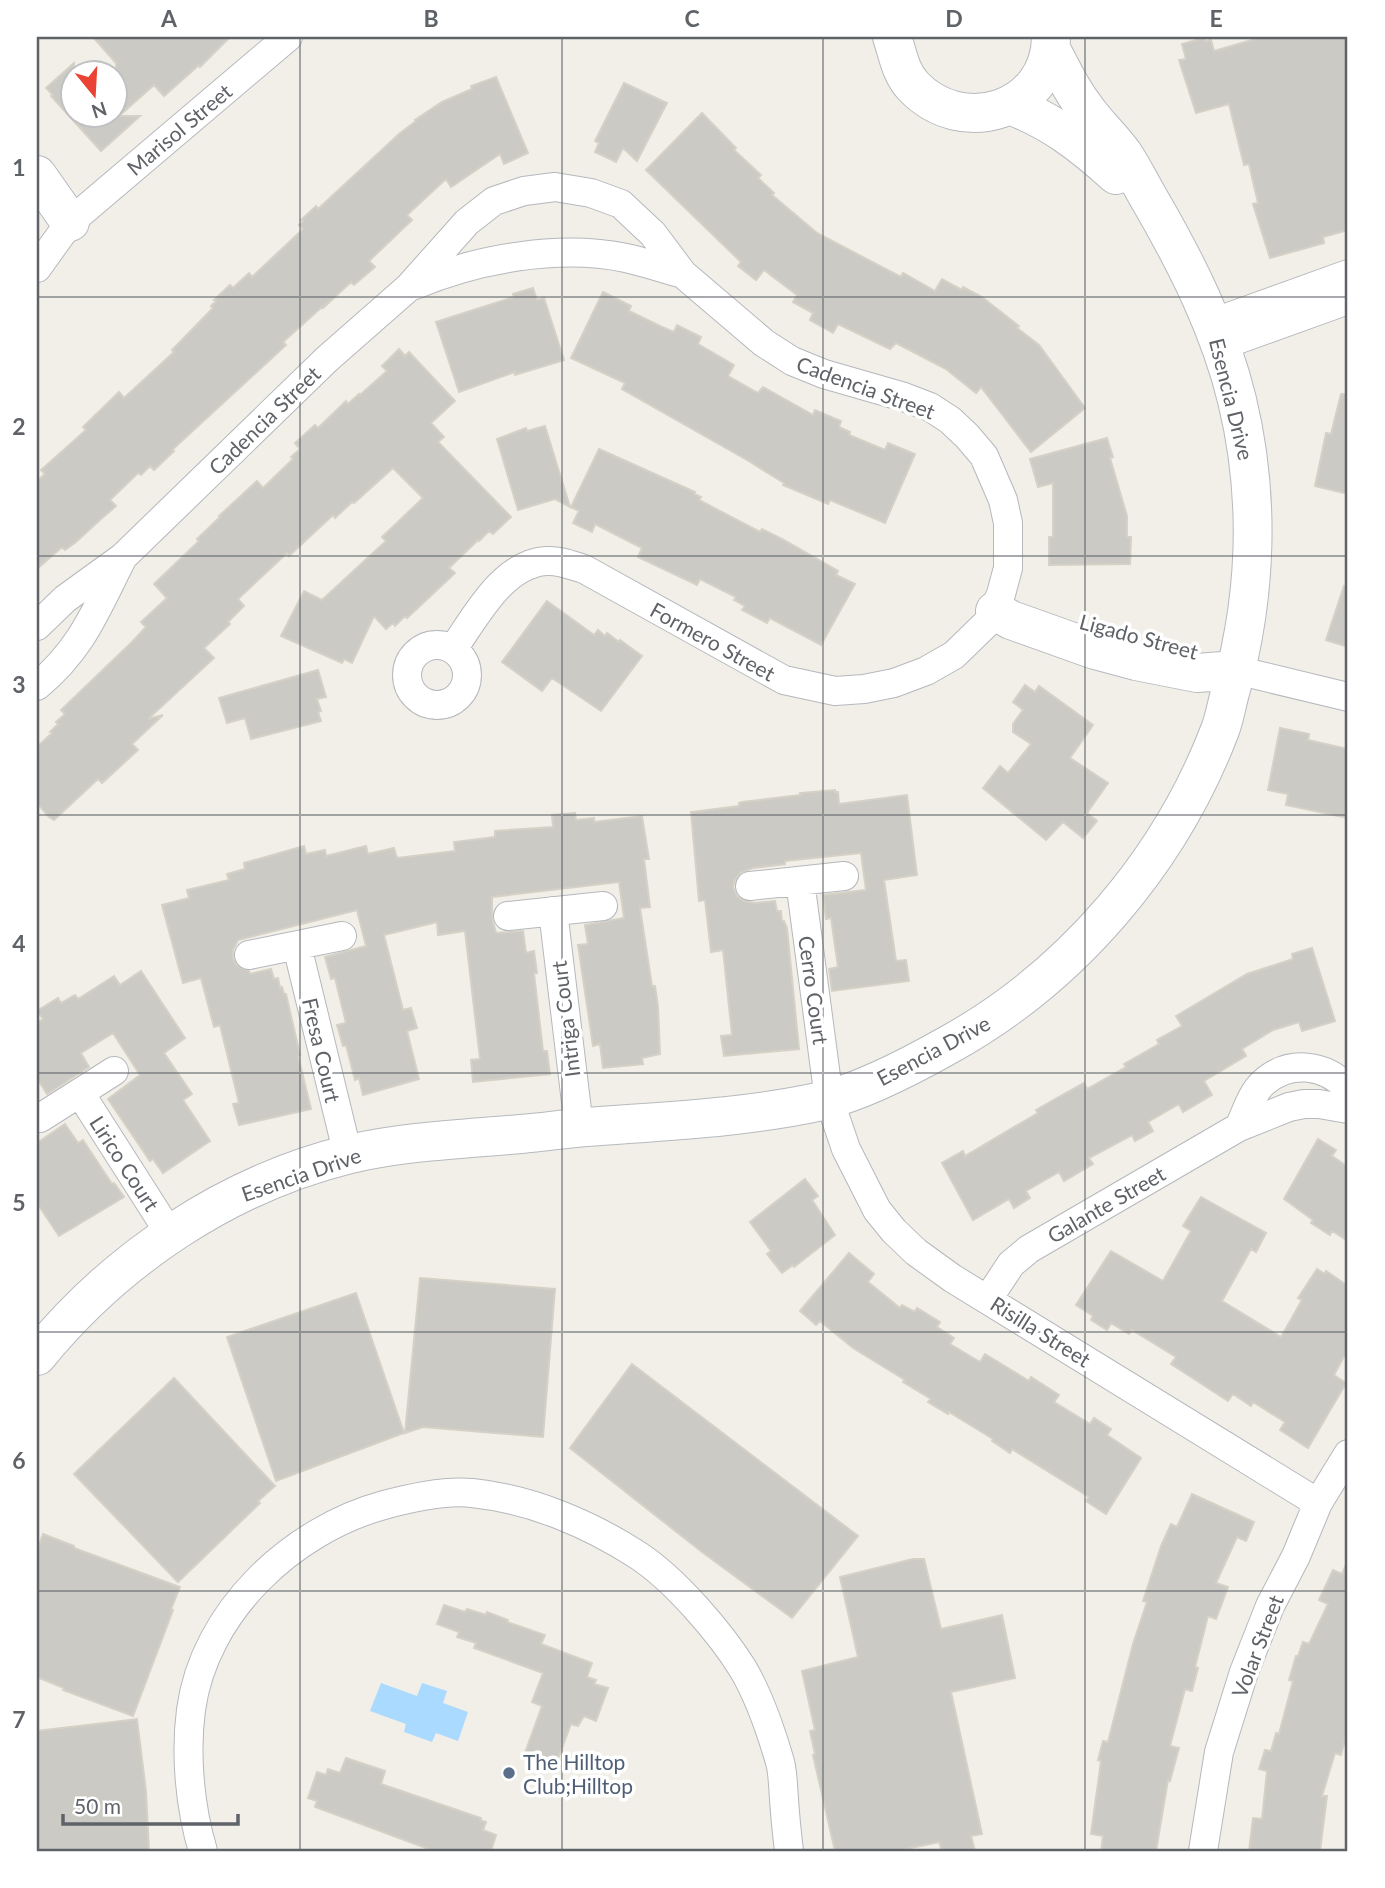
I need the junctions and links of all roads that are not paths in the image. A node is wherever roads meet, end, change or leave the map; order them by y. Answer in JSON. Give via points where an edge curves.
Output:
{"nodes":[{"id":1,"x":288,"y":37,"type":"edge"},
{"id":2,"x":894,"y":39,"type":"edge"},
{"id":3,"x":1051,"y":43,"type":"edge"},
{"id":4,"x":1009,"y":105,"type":"junction"},
{"id":5,"x":37,"y":175,"type":"edge"},
{"id":6,"x":37,"y":197,"type":"edge"},
{"id":7,"x":1159,"y":215,"type":"junction"},
{"id":8,"x":70,"y":222,"type":"junction"},
{"id":9,"x":37,"y":268,"type":"edge"},
{"id":10,"x":683,"y":274,"type":"junction"},
{"id":11,"x":1348,"y":274,"type":"edge"},
{"id":12,"x":409,"y":287,"type":"junction"},
{"id":13,"x":1348,"y":300,"type":"edge"},
{"id":14,"x":1216,"y":334,"type":"junction"},
{"id":15,"x":123,"y":557,"type":"junction"},
{"id":16,"x":998,"y":603,"type":"junction"},
{"id":17,"x":37,"y":626,"type":"edge"},
{"id":18,"x":453,"y":649,"type":"dead end"},
{"id":19,"x":1236,"y":670,"type":"junction"},
{"id":20,"x":37,"y":686,"type":"edge"},
{"id":21,"x":1348,"y":698,"type":"edge"},
{"id":22,"x":844,"y":876,"type":"dead end"},
{"id":23,"x":800,"y":881,"type":"junction"},
{"id":24,"x":750,"y":886,"type":"dead end"},
{"id":25,"x":603,"y":906,"type":"dead end"},
{"id":26,"x":552,"y":911,"type":"junction"},
{"id":27,"x":508,"y":916,"type":"dead end"},
{"id":28,"x":342,"y":936,"type":"dead end"},
{"id":29,"x":297,"y":946,"type":"junction"},
{"id":30,"x":249,"y":955,"type":"dead end"},
{"id":31,"x":114,"y":1071,"type":"dead end"},
{"id":32,"x":1348,"y":1089,"type":"edge"},
{"id":33,"x":80,"y":1093,"type":"junction"},
{"id":34,"x":829,"y":1099,"type":"junction"},
{"id":35,"x":1348,"y":1109,"type":"edge"},
{"id":36,"x":40,"y":1118,"type":"dead end"},
{"id":37,"x":1239,"y":1127,"type":"junction"},
{"id":38,"x":579,"y":1128,"type":"junction"},
{"id":39,"x":348,"y":1155,"type":"junction"},
{"id":40,"x":170,"y":1234,"type":"junction"},
{"id":41,"x":988,"y":1299,"type":"junction"},
{"id":42,"x":37,"y":1356,"type":"edge"},
{"id":43,"x":1348,"y":1454,"type":"edge"},
{"id":44,"x":1318,"y":1503,"type":"junction"},
{"id":45,"x":203,"y":1851,"type":"edge"},
{"id":46,"x":789,"y":1851,"type":"edge"},
{"id":47,"x":1203,"y":1851,"type":"edge"}],
"edges":[{"from":1,"to":8,"type":"street","name":"Marisol Street"},
{"from":2,"to":4,"type":"street","name":"Esencia Drive","via":[[900,65],[927,99],[967,113]]},
{"from":3,"to":4,"type":"street","name":"Esencia Drive","via":[[1036,83]]},
{"from":3,"to":7,"type":"street","name":"Esencia Drive","via":[[1081,104],[1123,154]]},
{"from":4,"to":7,"type":"street","name":"Esencia Drive","via":[[1069,135]]},
{"from":5,"to":8,"type":"street"},
{"from":6,"to":8,"type":"street"},
{"from":7,"to":14,"type":"street","name":"Esencia Drive"},
{"from":8,"to":9,"type":"street","name":"Marisol Street"},
{"from":10,"to":12,"type":"street","name":"Cadencia Street","via":[[624,258],[578,253],[479,264]]},
{"from":10,"to":12,"type":"street","name":"Cadencia Street","via":[[653,234],[621,204],[555,187],[494,201],[467,222]]},
{"from":10,"to":16,"type":"street","name":"Cadencia Street","via":[[792,361],[930,407],[967,436],[984,456],[1008,523],[1008,568]]},
{"from":11,"to":14,"type":"street"},
{"from":12,"to":15,"type":"street","name":"Cadencia Street","via":[[327,359]]},
{"from":13,"to":14,"type":"street"},
{"from":14,"to":19,"type":"street","name":"Esencia Drive","via":[[1237,398],[1250,468],[1254,534],[1248,608]]},
{"from":15,"to":17,"type":"street","name":"Cadencia Street","via":[[65,598]]},
{"from":15,"to":20,"type":"street","name":"Cadencia Street","via":[[85,633],[59,668]]},
{"from":16,"to":18,"type":"street","name":"Formero Street","via":[[989,621],[954,655],[926,671],[894,683],[835,691],[784,680],[584,569],[544,561],[496,588]]},
{"from":16,"to":19,"type":"street","name":"Ligado Street","via":[[1011,620],[1095,650],[1197,673]]},
{"from":19,"to":21,"type":"street"},
{"from":19,"to":34,"type":"street","name":"Esencia Drive","via":[[1221,728],[1177,817],[1099,927],[1009,1009],[901,1070]]},
{"from":22,"to":23,"type":"street"},
{"from":23,"to":24,"type":"street"},
{"from":23,"to":34,"type":"street","name":"Cerro Court"},
{"from":25,"to":26,"type":"street"},
{"from":26,"to":27,"type":"street"},
{"from":26,"to":38,"type":"street","name":"Intriga Court"},
{"from":28,"to":29,"type":"street"},
{"from":29,"to":30,"type":"street"},
{"from":29,"to":39,"type":"street","name":"Fresa Court"},
{"from":31,"to":33,"type":"street","name":"Lirico Court"},
{"from":32,"to":37,"type":"street","via":[[1338,1077],[1317,1068],[1284,1071],[1263,1083]]},
{"from":33,"to":36,"type":"street","name":"Lirico Court"},
{"from":33,"to":40,"type":"street","name":"Lirico Court"},
{"from":34,"to":38,"type":"street","name":"Esencia Drive","via":[[767,1111]]},
{"from":34,"to":41,"type":"street","name":"Risilla Street","via":[[846,1149],[877,1210],[916,1252]]},
{"from":35,"to":37,"type":"street","name":"Galante Street","via":[[1304,1104]]},
{"from":37,"to":41,"type":"street","name":"Galante Street","via":[[1029,1249],[1011,1265]]},
{"from":38,"to":39,"type":"street","name":"Esencia Drive","via":[[455,1138]]},
{"from":39,"to":40,"type":"street","name":"Esencia Drive","via":[[233,1197]]},
{"from":40,"to":42,"type":"street","name":"Esencia Drive","via":[[68,1319]]},
{"from":41,"to":44,"type":"street","name":"Risilla Street"},
{"from":43,"to":44,"type":"street","name":"Volar Street"},
{"from":44,"to":47,"type":"street","name":"Volar Street","via":[[1244,1672],[1219,1752]]},
{"from":45,"to":46,"type":"street","via":[[191,1788],[191,1709],[201,1671],[239,1602],[286,1554],[330,1525],[360,1511],[412,1497],[470,1492],[535,1505],[592,1530],[640,1557],[706,1619],[743,1669],[781,1765]]}]}
